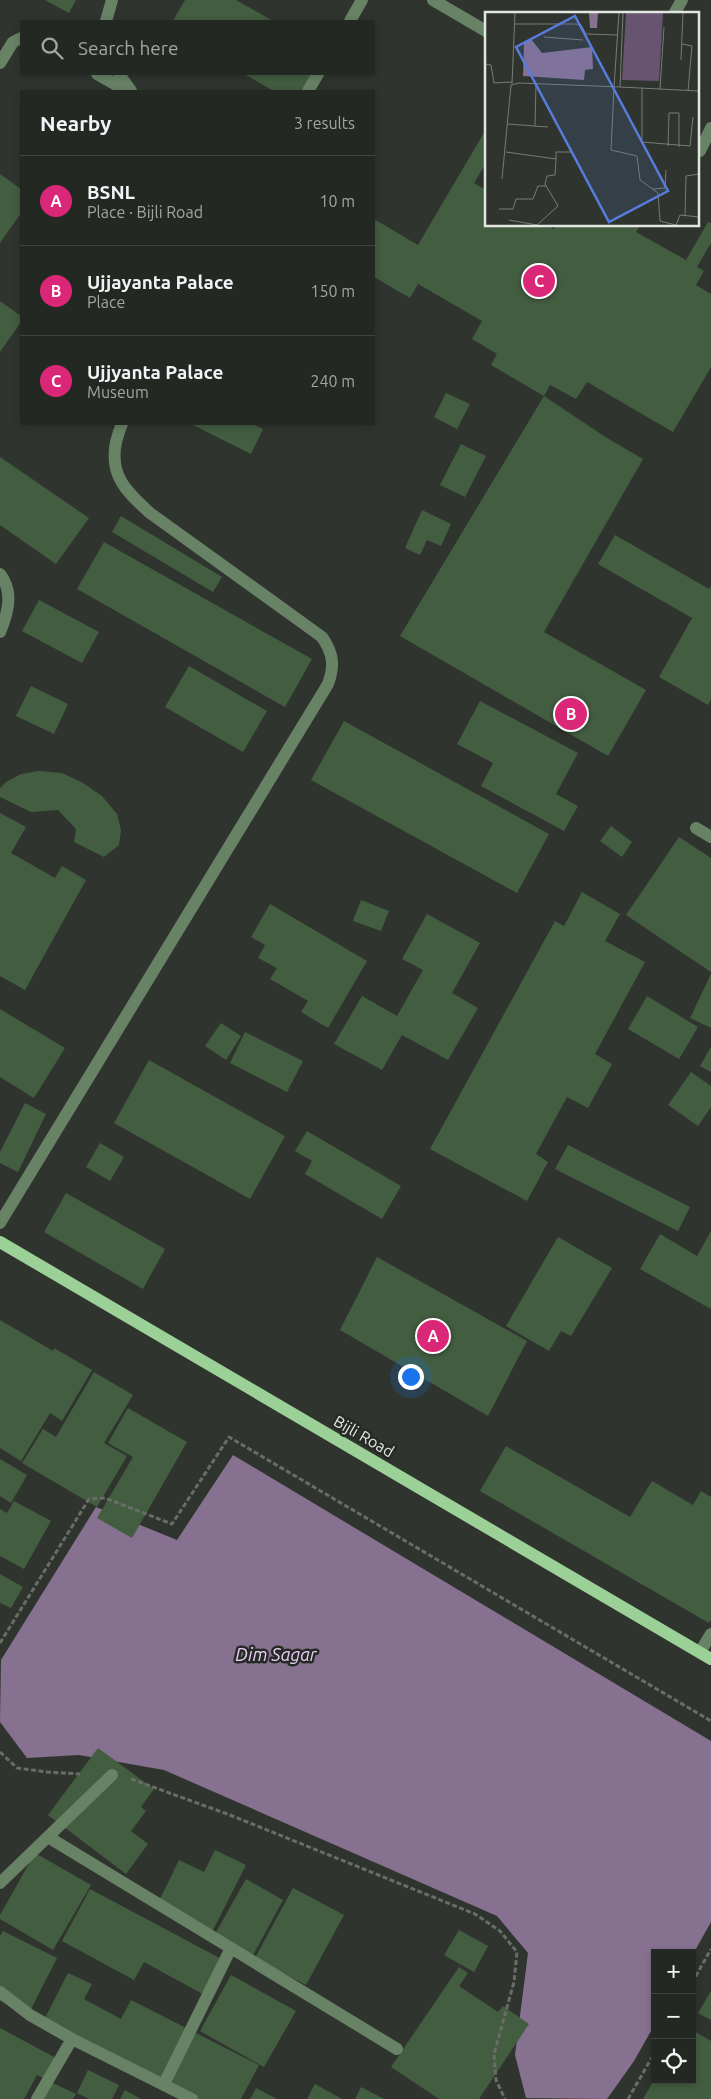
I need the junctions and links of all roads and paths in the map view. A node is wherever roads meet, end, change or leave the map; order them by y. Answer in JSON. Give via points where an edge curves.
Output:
{"nodes":[{"id":1,"x":112,"y":0,"type":"edge"},
{"id":2,"x":362,"y":0,"type":"edge"},
{"id":3,"x":432,"y":0,"type":"edge"},
{"id":4,"x":682,"y":0,"type":"edge"},
{"id":5,"x":675,"y":12,"type":"edge"},
{"id":6,"x":106,"y":20,"type":"edge"},
{"id":7,"x":351,"y":20,"type":"edge"},
{"id":8,"x":485,"y":30,"type":"edge"},
{"id":9,"x":20,"y":38,"type":"edge"},
{"id":10,"x":0,"y":63,"type":"edge"},
{"id":11,"x":99,"y":75,"type":"edge"},
{"id":12,"x":120,"y":75,"type":"edge"},
{"id":13,"x":317,"y":75,"type":"edge"},
{"id":14,"x":125,"y":90,"type":"edge"},
{"id":15,"x":130,"y":90,"type":"edge"},
{"id":16,"x":309,"y":90,"type":"edge"},
{"id":17,"x":711,"y":128,"type":"edge"},
{"id":18,"x":698,"y":151,"type":"edge"},
{"id":19,"x":711,"y":158,"type":"edge"},
{"id":20,"x":121,"y":425,"type":"edge"},
{"id":21,"x":0,"y":574,"type":"edge"},
{"id":22,"x":0,"y":632,"type":"edge"},
{"id":23,"x":696,"y":828,"type":"dead end"},
{"id":24,"x":711,"y":837,"type":"edge"},
{"id":25,"x":0,"y":1223,"type":"edge"},
{"id":26,"x":0,"y":1242,"type":"edge"},
{"id":27,"x":711,"y":1634,"type":"edge"},
{"id":28,"x":0,"y":1642,"type":"edge"},
{"id":29,"x":706,"y":1656,"type":"edge"},
{"id":30,"x":711,"y":1721,"type":"edge"},
{"id":31,"x":0,"y":1752,"type":"edge"},
{"id":32,"x":112,"y":1775,"type":"junction"},
{"id":33,"x":48,"y":1836,"type":"junction"},
{"id":34,"x":0,"y":1883,"type":"edge"},
{"id":35,"x":231,"y":1948,"type":"junction"},
{"id":36,"x":711,"y":1949,"type":"edge"},
{"id":37,"x":696,"y":1976,"type":"edge"},
{"id":38,"x":0,"y":1992,"type":"edge"},
{"id":39,"x":72,"y":2039,"type":"junction"},
{"id":40,"x":397,"y":2049,"type":"dead end"},
{"id":41,"x":651,"y":2059,"type":"edge"},
{"id":42,"x":164,"y":2084,"type":"junction"},
{"id":43,"x":37,"y":2099,"type":"edge"},
{"id":44,"x":192,"y":2099,"type":"edge"},
{"id":45,"x":504,"y":2099,"type":"edge"},
{"id":46,"x":628,"y":2099,"type":"edge"}],
"edges":[{"from":1,"to":6,"type":"street"},
{"from":2,"to":7,"type":"street"},
{"from":3,"to":8,"type":"street"},
{"from":4,"to":5,"type":"street"},
{"from":9,"to":10,"type":"street","via":[[13,42]]},
{"from":11,"to":14,"type":"street"},
{"from":12,"to":15,"type":"street"},
{"from":13,"to":16,"type":"street"},
{"from":17,"to":18,"type":"street"},
{"from":18,"to":19,"type":"street"},
{"from":20,"to":25,"type":"street","via":[[114,451],[117,476],[128,492],[150,513],[322,637],[330,649],[332,672],[323,692]]},
{"from":21,"to":22,"type":"street","via":[[5,580],[8,616]]},
{"from":23,"to":24,"type":"street"},
{"from":26,"to":29,"type":"main road","name":"Bijli Road"},
{"from":27,"to":29,"type":"street"},
{"from":28,"to":30,"type":"path","via":[[89,1498],[105,1498],[172,1524],[228,1436]]},
{"from":31,"to":32,"type":"path","via":[[17,1768]]},
{"from":32,"to":33,"type":"street"},
{"from":32,"to":45,"type":"path","via":[[139,1780],[239,1819],[475,1914],[500,1931],[517,1952],[514,1982],[494,2054],[496,2080]]},
{"from":33,"to":34,"type":"street"},
{"from":33,"to":35,"type":"street"},
{"from":35,"to":40,"type":"street"},
{"from":35,"to":42,"type":"street"},
{"from":36,"to":37,"type":"path"},
{"from":38,"to":39,"type":"street","via":[[30,2015]]},
{"from":39,"to":42,"type":"street"},
{"from":39,"to":43,"type":"street"},
{"from":41,"to":46,"type":"path"},
{"from":42,"to":44,"type":"street"}]}
